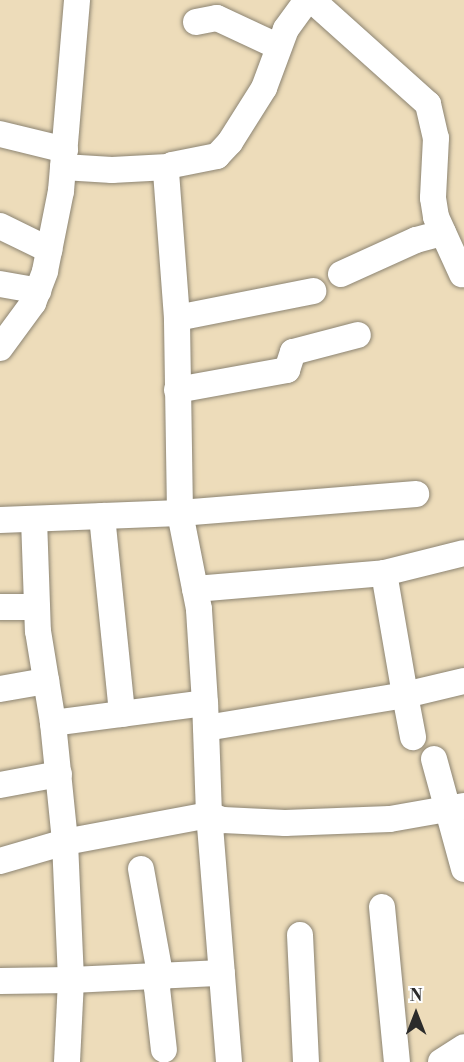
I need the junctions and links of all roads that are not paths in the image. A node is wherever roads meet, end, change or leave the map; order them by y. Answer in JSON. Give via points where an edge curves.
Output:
{"nodes":[{"id":1,"x":77,"y":0,"type":"edge"},
{"id":2,"x":307,"y":0,"type":"edge"},
{"id":3,"x":312,"y":0,"type":"edge"},
{"id":4,"x":196,"y":22,"type":"dead end"},
{"id":5,"x":279,"y":47,"type":"junction"},
{"id":6,"x":0,"y":134,"type":"edge"},
{"id":7,"x":64,"y":159,"type":"junction"},
{"id":8,"x":168,"y":167,"type":"junction"},
{"id":9,"x":0,"y":226,"type":"edge"},
{"id":10,"x":443,"y":233,"type":"junction"},
{"id":11,"x":49,"y":250,"type":"junction"},
{"id":12,"x":341,"y":274,"type":"dead end"},
{"id":13,"x":462,"y":274,"type":"dead end"},
{"id":14,"x":0,"y":284,"type":"edge"},
{"id":15,"x":38,"y":291,"type":"junction"},
{"id":16,"x":313,"y":291,"type":"dead end"},
{"id":17,"x":177,"y":318,"type":"junction"},
{"id":18,"x":358,"y":335,"type":"dead end"},
{"id":19,"x":0,"y":348,"type":"edge"},
{"id":20,"x":177,"y":390,"type":"junction"},
{"id":21,"x":416,"y":494,"type":"dead end"},
{"id":22,"x":180,"y":513,"type":"junction"},
{"id":23,"x":102,"y":516,"type":"junction"},
{"id":24,"x":34,"y":519,"type":"junction"},
{"id":25,"x":0,"y":520,"type":"edge"},
{"id":26,"x":464,"y":553,"type":"edge"},
{"id":27,"x":384,"y":573,"type":"junction"},
{"id":28,"x":195,"y":589,"type":"junction"},
{"id":29,"x":0,"y":607,"type":"edge"},
{"id":30,"x":37,"y":607,"type":"junction"},
{"id":31,"x":46,"y":681,"type":"junction"},
{"id":32,"x":464,"y":681,"type":"edge"},
{"id":33,"x":0,"y":689,"type":"edge"},
{"id":34,"x":405,"y":695,"type":"junction"},
{"id":35,"x":122,"y":714,"type":"junction"},
{"id":36,"x":205,"y":715,"type":"junction"},
{"id":37,"x":53,"y":723,"type":"junction"},
{"id":38,"x":413,"y":736,"type":"dead end"},
{"id":39,"x":434,"y":759,"type":"dead end"},
{"id":40,"x":59,"y":774,"type":"junction"},
{"id":41,"x":0,"y":785,"type":"edge"},
{"id":42,"x":455,"y":807,"type":"edge"},
{"id":43,"x":209,"y":815,"type":"junction"},
{"id":44,"x":65,"y":842,"type":"junction"},
{"id":45,"x":0,"y":861,"type":"edge"},
{"id":46,"x":141,"y":869,"type":"dead end"},
{"id":47,"x":464,"y":869,"type":"edge"},
{"id":48,"x":382,"y":908,"type":"dead end"},
{"id":49,"x":300,"y":935,"type":"dead end"},
{"id":50,"x":222,"y":973,"type":"junction"},
{"id":51,"x":160,"y":974,"type":"junction"},
{"id":52,"x":70,"y":980,"type":"junction"},
{"id":53,"x":0,"y":981,"type":"edge"},
{"id":54,"x":464,"y":1047,"type":"edge"},
{"id":55,"x":164,"y":1050,"type":"dead end"},
{"id":56,"x":67,"y":1062,"type":"edge"},
{"id":57,"x":229,"y":1062,"type":"edge"},
{"id":58,"x":306,"y":1062,"type":"edge"},
{"id":59,"x":397,"y":1062,"type":"edge"},
{"id":60,"x":441,"y":1062,"type":"edge"}],
"edges":[{"from":1,"to":7,"type":"street"},
{"from":2,"to":5,"type":"street","via":[[286,29]]},
{"from":3,"to":10,"type":"street","via":[[429,104],[436,138],[433,198]]},
{"from":4,"to":5,"type":"street","via":[[217,18]]},
{"from":5,"to":8,"type":"street","via":[[264,88],[230,142],[217,156]]},
{"from":6,"to":7,"type":"street"},
{"from":7,"to":8,"type":"street","via":[[112,170]]},
{"from":7,"to":11,"type":"street"},
{"from":8,"to":17,"type":"street"},
{"from":9,"to":11,"type":"street"},
{"from":10,"to":12,"type":"street","via":[[416,240]]},
{"from":10,"to":13,"type":"street"},
{"from":11,"to":15,"type":"street"},
{"from":14,"to":15,"type":"street"},
{"from":15,"to":19,"type":"street"},
{"from":16,"to":17,"type":"street"},
{"from":17,"to":20,"type":"street"},
{"from":18,"to":20,"type":"street","via":[[293,352],[287,369]]},
{"from":20,"to":22,"type":"street"},
{"from":21,"to":22,"type":"street"},
{"from":22,"to":23,"type":"street"},
{"from":22,"to":28,"type":"street"},
{"from":23,"to":24,"type":"street"},
{"from":23,"to":35,"type":"street"},
{"from":24,"to":25,"type":"street"},
{"from":24,"to":30,"type":"street"},
{"from":26,"to":27,"type":"street"},
{"from":27,"to":28,"type":"street"},
{"from":27,"to":34,"type":"street"},
{"from":28,"to":36,"type":"street"},
{"from":29,"to":30,"type":"street"},
{"from":30,"to":31,"type":"street"},
{"from":31,"to":33,"type":"street"},
{"from":31,"to":37,"type":"street"},
{"from":32,"to":34,"type":"street"},
{"from":34,"to":36,"type":"street"},
{"from":34,"to":38,"type":"street"},
{"from":35,"to":36,"type":"street"},
{"from":35,"to":37,"type":"street"},
{"from":36,"to":43,"type":"street"},
{"from":37,"to":40,"type":"street"},
{"from":39,"to":42,"type":"street"},
{"from":40,"to":41,"type":"street"},
{"from":40,"to":44,"type":"street"},
{"from":42,"to":43,"type":"street","via":[[390,819],[285,824],[223,820]]},
{"from":42,"to":47,"type":"street"},
{"from":43,"to":44,"type":"street"},
{"from":43,"to":50,"type":"street"},
{"from":44,"to":45,"type":"street"},
{"from":44,"to":52,"type":"street"},
{"from":46,"to":51,"type":"street"},
{"from":48,"to":59,"type":"street"},
{"from":49,"to":58,"type":"street"},
{"from":50,"to":51,"type":"street"},
{"from":50,"to":57,"type":"street"},
{"from":51,"to":52,"type":"street"},
{"from":51,"to":55,"type":"street","via":[[157,988]]},
{"from":52,"to":53,"type":"street"},
{"from":52,"to":56,"type":"street"},
{"from":54,"to":60,"type":"street"}]}
